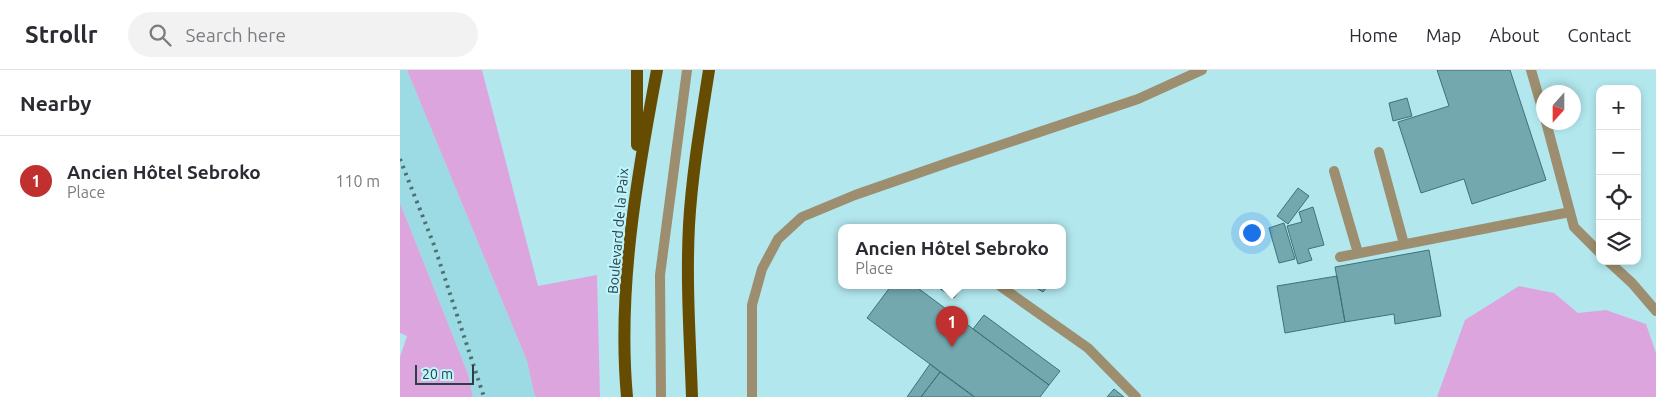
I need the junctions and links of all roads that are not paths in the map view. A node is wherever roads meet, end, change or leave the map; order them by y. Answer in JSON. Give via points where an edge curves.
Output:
{"nodes":[{"id":1,"x":637,"y":70,"type":"edge"},
{"id":2,"x":657,"y":70,"type":"edge"},
{"id":3,"x":687,"y":70,"type":"edge"},
{"id":4,"x":709,"y":70,"type":"edge"},
{"id":5,"x":714,"y":70,"type":"edge"},
{"id":6,"x":1202,"y":70,"type":"edge"},
{"id":7,"x":1531,"y":70,"type":"edge"},
{"id":8,"x":1536,"y":87,"type":"edge"},
{"id":9,"x":704,"y":101,"type":"junction"},
{"id":10,"x":1548,"y":130,"type":"edge"},
{"id":11,"x":1378,"y":152,"type":"dead end"},
{"id":12,"x":1334,"y":171,"type":"dead end"},
{"id":13,"x":638,"y":174,"type":"junction"},
{"id":14,"x":1570,"y":212,"type":"junction"},
{"id":15,"x":1404,"y":244,"type":"junction"},
{"id":16,"x":1596,"y":249,"type":"edge"},
{"id":17,"x":1358,"y":253,"type":"junction"},
{"id":18,"x":1340,"y":257,"type":"dead end"},
{"id":19,"x":1612,"y":265,"type":"edge"},
{"id":20,"x":1004,"y":289,"type":"edge"},
{"id":21,"x":1656,"y":311,"type":"edge"},
{"id":22,"x":627,"y":397,"type":"edge"},
{"id":23,"x":661,"y":397,"type":"edge"},
{"id":24,"x":692,"y":397,"type":"edge"},
{"id":25,"x":752,"y":397,"type":"edge"},
{"id":26,"x":1136,"y":397,"type":"edge"}],
"edges":[{"from":1,"to":13,"type":"main road"},
{"from":2,"to":13,"type":"main road","name":"Boulevard de la Paix"},
{"from":3,"to":23,"type":"lane","via":[[660,275]]},
{"from":4,"to":9,"type":"main road"},
{"from":5,"to":9,"type":"main road"},
{"from":6,"to":25,"type":"lane","via":[[1138,99],[950,162],[802,217],[778,239],[762,269],[752,305]]},
{"from":7,"to":8,"type":"lane"},
{"from":9,"to":24,"type":"main road","via":[[689,226]]},
{"from":10,"to":14,"type":"lane"},
{"from":11,"to":15,"type":"lane"},
{"from":12,"to":17,"type":"lane"},
{"from":13,"to":22,"type":"main road","name":"Boulevard de la Paix","via":[[623,358]]},
{"from":14,"to":15,"type":"lane"},
{"from":14,"to":16,"type":"lane","via":[[1574,226]]},
{"from":15,"to":17,"type":"lane"},
{"from":17,"to":18,"type":"lane"},
{"from":19,"to":21,"type":"lane"},
{"from":20,"to":26,"type":"lane","via":[[1088,348]]}]}
